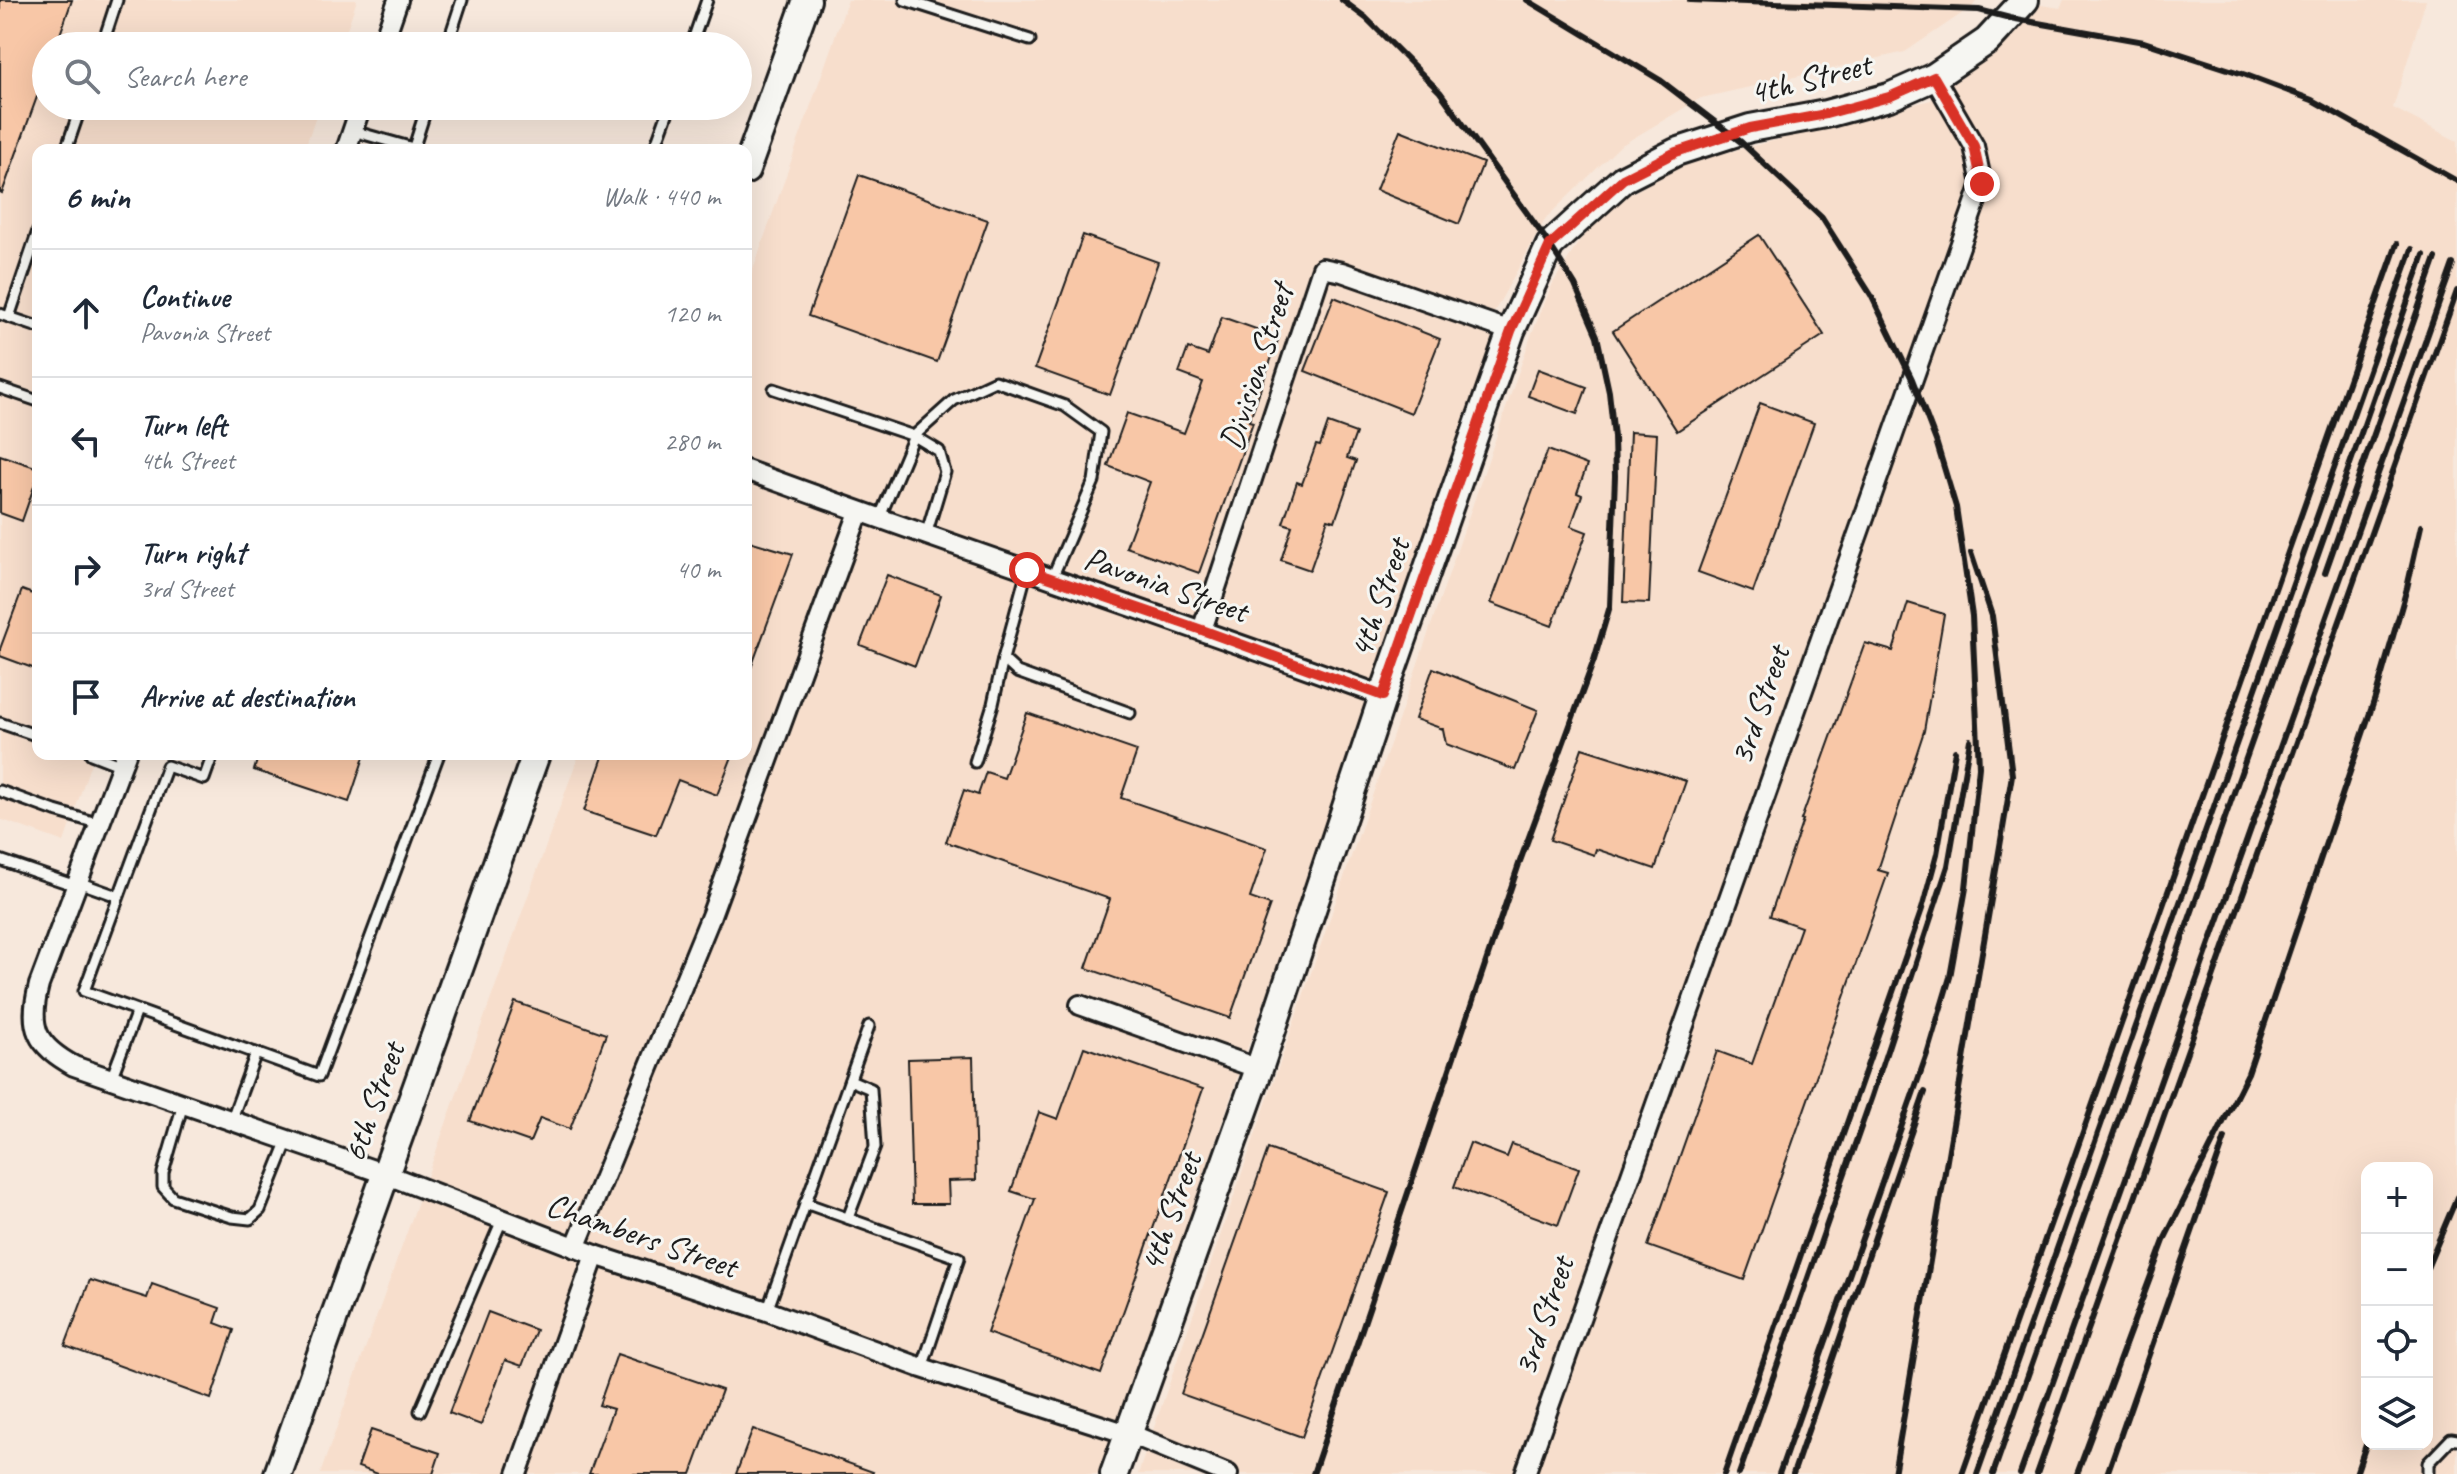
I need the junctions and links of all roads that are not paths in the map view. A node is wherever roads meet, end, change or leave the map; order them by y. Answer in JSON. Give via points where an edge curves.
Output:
{"nodes":[{"id":1,"x":117,"y":0,"type":"edge"},
{"id":2,"x":398,"y":0,"type":"edge"},
{"id":3,"x":462,"y":0,"type":"edge"},
{"id":4,"x":707,"y":0,"type":"edge"},
{"id":5,"x":807,"y":0,"type":"edge"},
{"id":6,"x":905,"y":0,"type":"edge"},
{"id":7,"x":2025,"y":0,"type":"edge"},
{"id":8,"x":107,"y":32,"type":"edge"},
{"id":9,"x":387,"y":32,"type":"edge"},
{"id":10,"x":452,"y":32,"type":"edge"},
{"id":11,"x":696,"y":32,"type":"edge"},
{"id":12,"x":1030,"y":40,"type":"dead end"},
{"id":13,"x":1934,"y":77,"type":"junction"},
{"id":14,"x":76,"y":120,"type":"edge"},
{"id":15,"x":357,"y":120,"type":"edge"},
{"id":16,"x":422,"y":120,"type":"edge"},
{"id":17,"x":665,"y":120,"type":"edge"},
{"id":18,"x":353,"y":131,"type":"junction"},
{"id":19,"x":68,"y":144,"type":"edge"},
{"id":20,"x":348,"y":144,"type":"edge"},
{"id":21,"x":396,"y":144,"type":"edge"},
{"id":22,"x":415,"y":144,"type":"edge"},
{"id":23,"x":656,"y":144,"type":"edge"},
{"id":24,"x":752,"y":153,"type":"edge"},
{"id":25,"x":32,"y":246,"type":"edge"},
{"id":26,"x":4,"y":315,"type":"edge"},
{"id":27,"x":32,"y":325,"type":"edge"},
{"id":28,"x":1511,"y":331,"type":"junction"},
{"id":29,"x":0,"y":388,"type":"edge"},
{"id":30,"x":774,"y":389,"type":"dead end"},
{"id":31,"x":32,"y":399,"type":"edge"},
{"id":32,"x":914,"y":436,"type":"junction"},
{"id":33,"x":752,"y":472,"type":"edge"},
{"id":34,"x":859,"y":512,"type":"junction"},
{"id":35,"x":879,"y":519,"type":"junction"},
{"id":36,"x":926,"y":535,"type":"junction"},
{"id":37,"x":1027,"y":570,"type":"junction"},
{"id":38,"x":1052,"y":578,"type":"junction"},
{"id":39,"x":1202,"y":630,"type":"junction"},
{"id":40,"x":1003,"y":659,"type":"junction"},
{"id":41,"x":1383,"y":696,"type":"junction"},
{"id":42,"x":1130,"y":713,"type":"dead end"},
{"id":43,"x":0,"y":723,"type":"edge"},
{"id":44,"x":32,"y":734,"type":"edge"},
{"id":45,"x":124,"y":760,"type":"edge"},
{"id":46,"x":211,"y":760,"type":"edge"},
{"id":47,"x":437,"y":760,"type":"edge"},
{"id":48,"x":534,"y":760,"type":"edge"},
{"id":49,"x":975,"y":762,"type":"dead end"},
{"id":50,"x":0,"y":791,"type":"edge"},
{"id":51,"x":100,"y":824,"type":"junction"},
{"id":52,"x":0,"y":860,"type":"edge"},
{"id":53,"x":77,"y":884,"type":"junction"},
{"id":54,"x":117,"y":896,"type":"junction"},
{"id":55,"x":1080,"y":1005,"type":"dead end"},
{"id":56,"x":137,"y":1011,"type":"junction"},
{"id":57,"x":869,"y":1026,"type":"dead end"},
{"id":58,"x":256,"y":1053,"type":"junction"},
{"id":59,"x":1259,"y":1069,"type":"junction"},
{"id":60,"x":111,"y":1079,"type":"junction"},
{"id":61,"x":850,"y":1080,"type":"junction"},
{"id":62,"x":183,"y":1104,"type":"junction"},
{"id":63,"x":231,"y":1121,"type":"junction"},
{"id":64,"x":288,"y":1140,"type":"junction"},
{"id":65,"x":385,"y":1174,"type":"junction"},
{"id":66,"x":805,"y":1203,"type":"junction"},
{"id":67,"x":848,"y":1218,"type":"junction"},
{"id":68,"x":502,"y":1220,"type":"junction"},
{"id":69,"x":575,"y":1248,"type":"junction"},
{"id":70,"x":595,"y":1255,"type":"junction"},
{"id":71,"x":767,"y":1311,"type":"junction"},
{"id":72,"x":922,"y":1368,"type":"junction"},
{"id":73,"x":420,"y":1411,"type":"dead end"},
{"id":74,"x":1128,"y":1434,"type":"junction"},
{"id":75,"x":2457,"y":1440,"type":"edge"},
{"id":76,"x":278,"y":1474,"type":"edge"},
{"id":77,"x":517,"y":1474,"type":"edge"},
{"id":78,"x":1114,"y":1474,"type":"edge"},
{"id":79,"x":1228,"y":1474,"type":"edge"},
{"id":80,"x":1525,"y":1474,"type":"edge"},
{"id":81,"x":2428,"y":1474,"type":"edge"}],
"edges":[{"from":1,"to":8,"type":"lane"},
{"from":2,"to":9,"type":"street"},
{"from":3,"to":10,"type":"lane"},
{"from":4,"to":11,"type":"lane"},
{"from":5,"to":24,"type":"main road"},
{"from":6,"to":12,"type":"lane"},
{"from":7,"to":13,"type":"main road","via":[[1987,41]]},
{"from":13,"to":28,"type":"main road","name":"4th Street","via":[[1889,97],[1750,128],[1676,152],[1623,179],[1550,245]]},
{"from":13,"to":80,"type":"street","name":"3rd Street","via":[[1974,146],[1982,184]]},
{"from":14,"to":19,"type":"lane"},
{"from":15,"to":18,"type":"street"},
{"from":16,"to":22,"type":"lane"},
{"from":17,"to":23,"type":"lane"},
{"from":18,"to":20,"type":"street"},
{"from":18,"to":21,"type":"lane"},
{"from":25,"to":26,"type":"lane"},
{"from":26,"to":27,"type":"lane"},
{"from":28,"to":39,"type":"street","name":"Division Street","via":[[1322,268]]},
{"from":28,"to":41,"type":"main road","name":"4th Street"},
{"from":29,"to":31,"type":"lane"},
{"from":30,"to":32,"type":"lane"},
{"from":32,"to":35,"type":"lane"},
{"from":32,"to":36,"type":"lane","via":[[939,451],[945,472]]},
{"from":32,"to":38,"type":"lane","via":[[954,400],[995,381],[1065,406],[1101,432],[1094,481]]},
{"from":33,"to":34,"type":"street","name":"Pavonia Street"},
{"from":34,"to":35,"type":"street","name":"Pavonia Street"},
{"from":34,"to":69,"type":"street","via":[[711,916]]},
{"from":35,"to":36,"type":"street","name":"Pavonia Street"},
{"from":36,"to":37,"type":"street","name":"Pavonia Street"},
{"from":37,"to":38,"type":"street","name":"Pavonia Street"},
{"from":37,"to":40,"type":"lane"},
{"from":38,"to":39,"type":"street","name":"Pavonia Street"},
{"from":39,"to":41,"type":"street","name":"Pavonia Street"},
{"from":40,"to":42,"type":"lane","via":[[1017,672]]},
{"from":40,"to":49,"type":"lane"},
{"from":41,"to":59,"type":"main road","name":"4th Street"},
{"from":43,"to":44,"type":"lane"},
{"from":45,"to":51,"type":"street"},
{"from":46,"to":54,"type":"lane","via":[[204,779],[167,766]]},
{"from":47,"to":58,"type":"lane","via":[[319,1076]]},
{"from":48,"to":65,"type":"main road","name":"6th Street"},
{"from":50,"to":51,"type":"lane"},
{"from":51,"to":53,"type":"street"},
{"from":52,"to":53,"type":"lane"},
{"from":53,"to":54,"type":"lane"},
{"from":53,"to":60,"type":"street","name":"Chambers Street","via":[[39,985],[35,1024],[41,1043],[58,1058]]},
{"from":54,"to":56,"type":"lane","via":[[84,991]]},
{"from":55,"to":59,"type":"street"},
{"from":56,"to":58,"type":"lane"},
{"from":56,"to":60,"type":"lane"},
{"from":57,"to":61,"type":"lane"},
{"from":58,"to":63,"type":"lane"},
{"from":59,"to":74,"type":"main road","name":"4th Street"},
{"from":60,"to":62,"type":"street","name":"Chambers Street"},
{"from":61,"to":66,"type":"lane"},
{"from":61,"to":67,"type":"lane","via":[[871,1089],[875,1147]]},
{"from":62,"to":63,"type":"street","name":"Chambers Street"},
{"from":62,"to":64,"type":"lane","via":[[163,1173],[163,1187],[173,1198],[250,1219],[260,1210]]},
{"from":63,"to":64,"type":"street","name":"Chambers Street"},
{"from":64,"to":65,"type":"street","name":"Chambers Street"},
{"from":65,"to":68,"type":"street","name":"Chambers Street"},
{"from":65,"to":76,"type":"main road","name":"6th Street"},
{"from":66,"to":67,"type":"lane"},
{"from":66,"to":71,"type":"lane"},
{"from":67,"to":72,"type":"lane","via":[[959,1258]]},
{"from":68,"to":69,"type":"street","name":"Chambers Street"},
{"from":68,"to":73,"type":"lane"},
{"from":69,"to":70,"type":"street","name":"Chambers Street"},
{"from":70,"to":71,"type":"street","name":"Chambers Street"},
{"from":70,"to":77,"type":"street"},
{"from":71,"to":72,"type":"street","name":"Chambers Street"},
{"from":72,"to":74,"type":"street","name":"Chambers Street"},
{"from":74,"to":78,"type":"main road","name":"4th Street"},
{"from":74,"to":79,"type":"street","name":"Chambers Street"},
{"from":75,"to":81,"type":"lane","via":[[2451,1439],[2428,1463]]}]}
